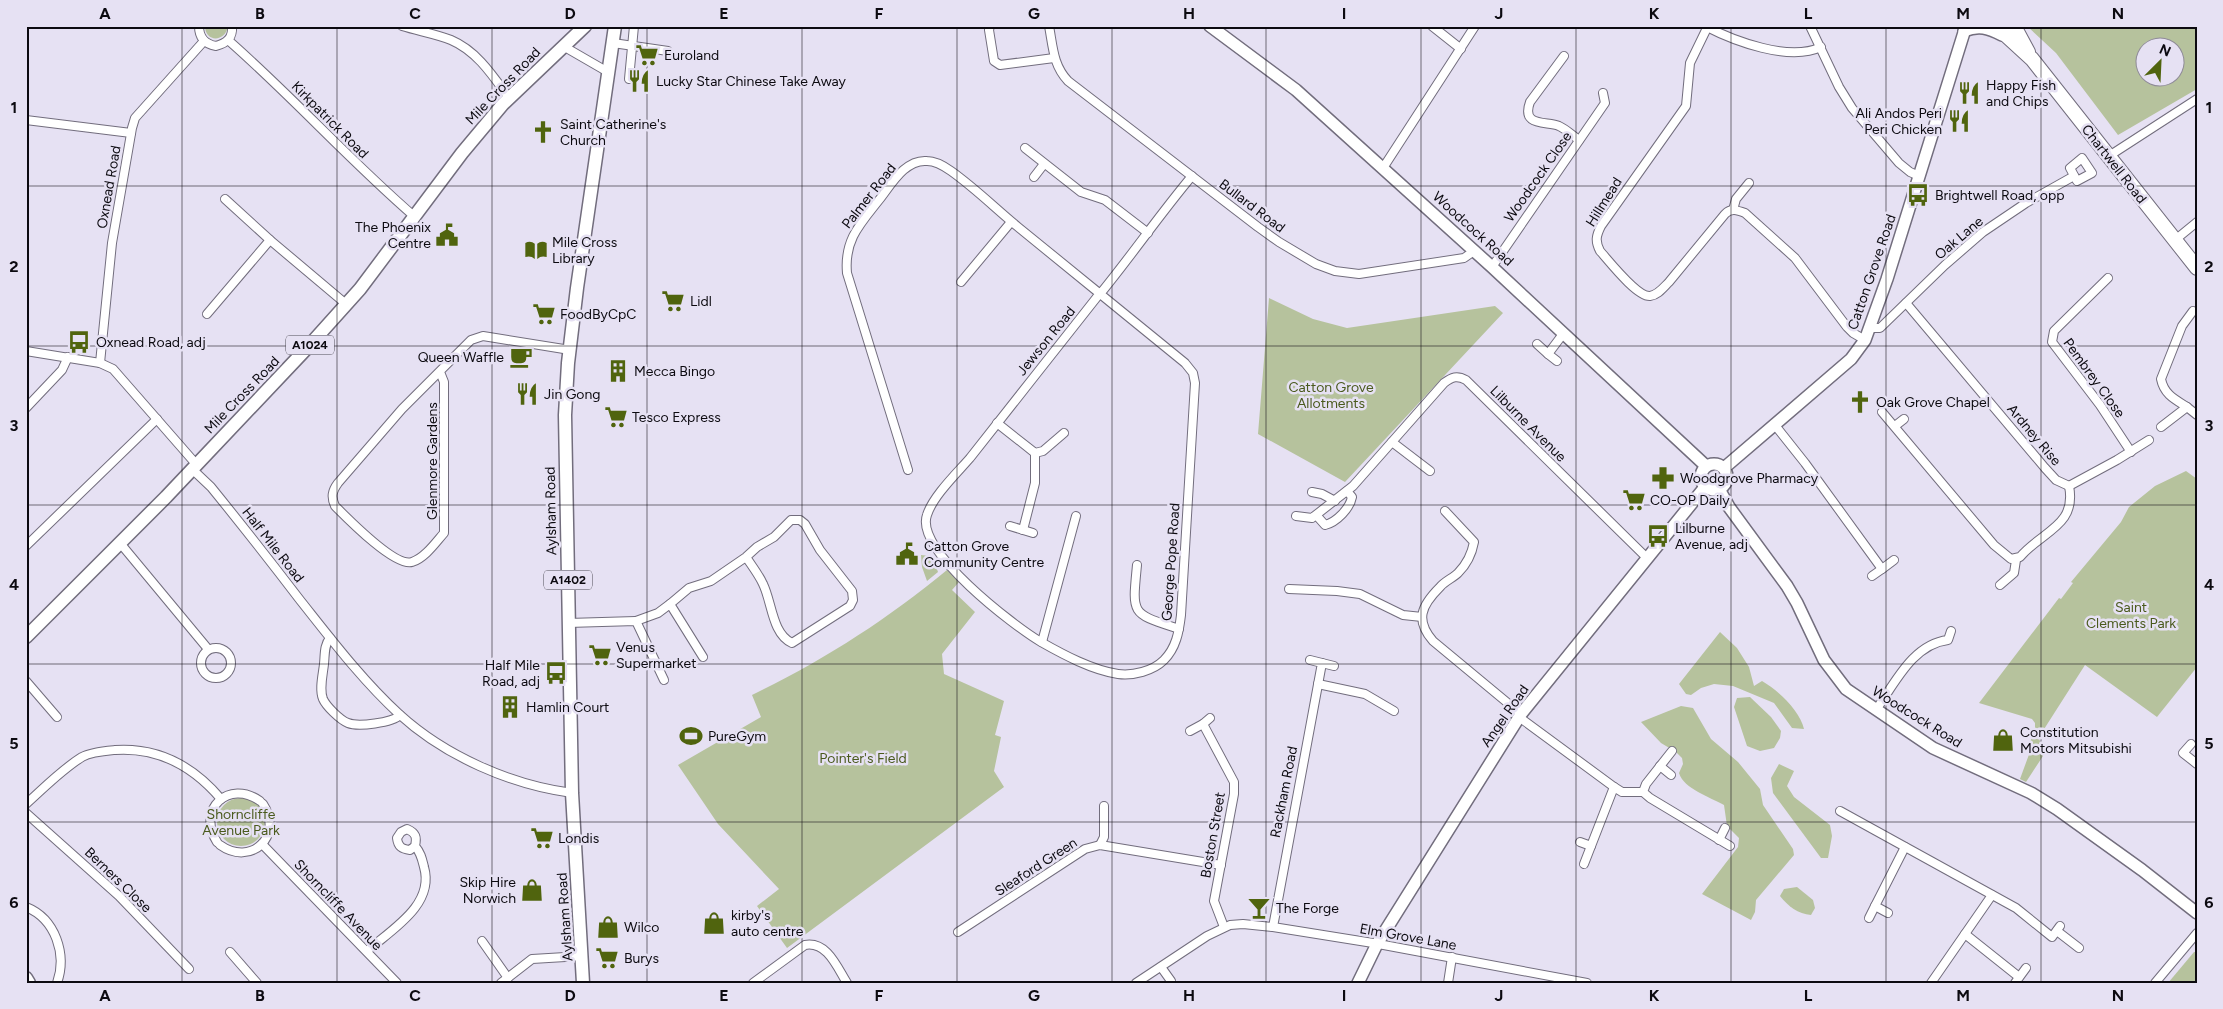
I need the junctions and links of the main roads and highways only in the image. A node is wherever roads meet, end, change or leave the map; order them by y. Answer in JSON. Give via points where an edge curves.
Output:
{"nodes":[{"id":1,"x":585,"y":26,"type":"edge"},
{"id":2,"x":615,"y":26,"type":"edge"},
{"id":3,"x":2005,"y":29,"type":"edge"},
{"id":4,"x":2197,"y":268,"type":"edge"},
{"id":5,"x":26,"y":637,"type":"edge"},
{"id":6,"x":26,"y":978,"type":"edge"},
{"id":7,"x":29,"y":983,"type":"edge"},
{"id":8,"x":583,"y":983,"type":"edge"}],
"edges":[{"from":1,"to":5,"type":"main road","name":"Mile Cross Road","number":"A1024","via":[[509,98],[467,146],[360,289],[307,348],[84,582]]},
{"from":2,"to":8,"type":"main road","name":"Aylsham Road","number":"A1402","via":[[570,350],[564,436],[572,793]]},
{"from":3,"to":4,"type":"highway","name":"Chartwell Road"},
{"from":6,"to":7,"type":"main road"}]}
